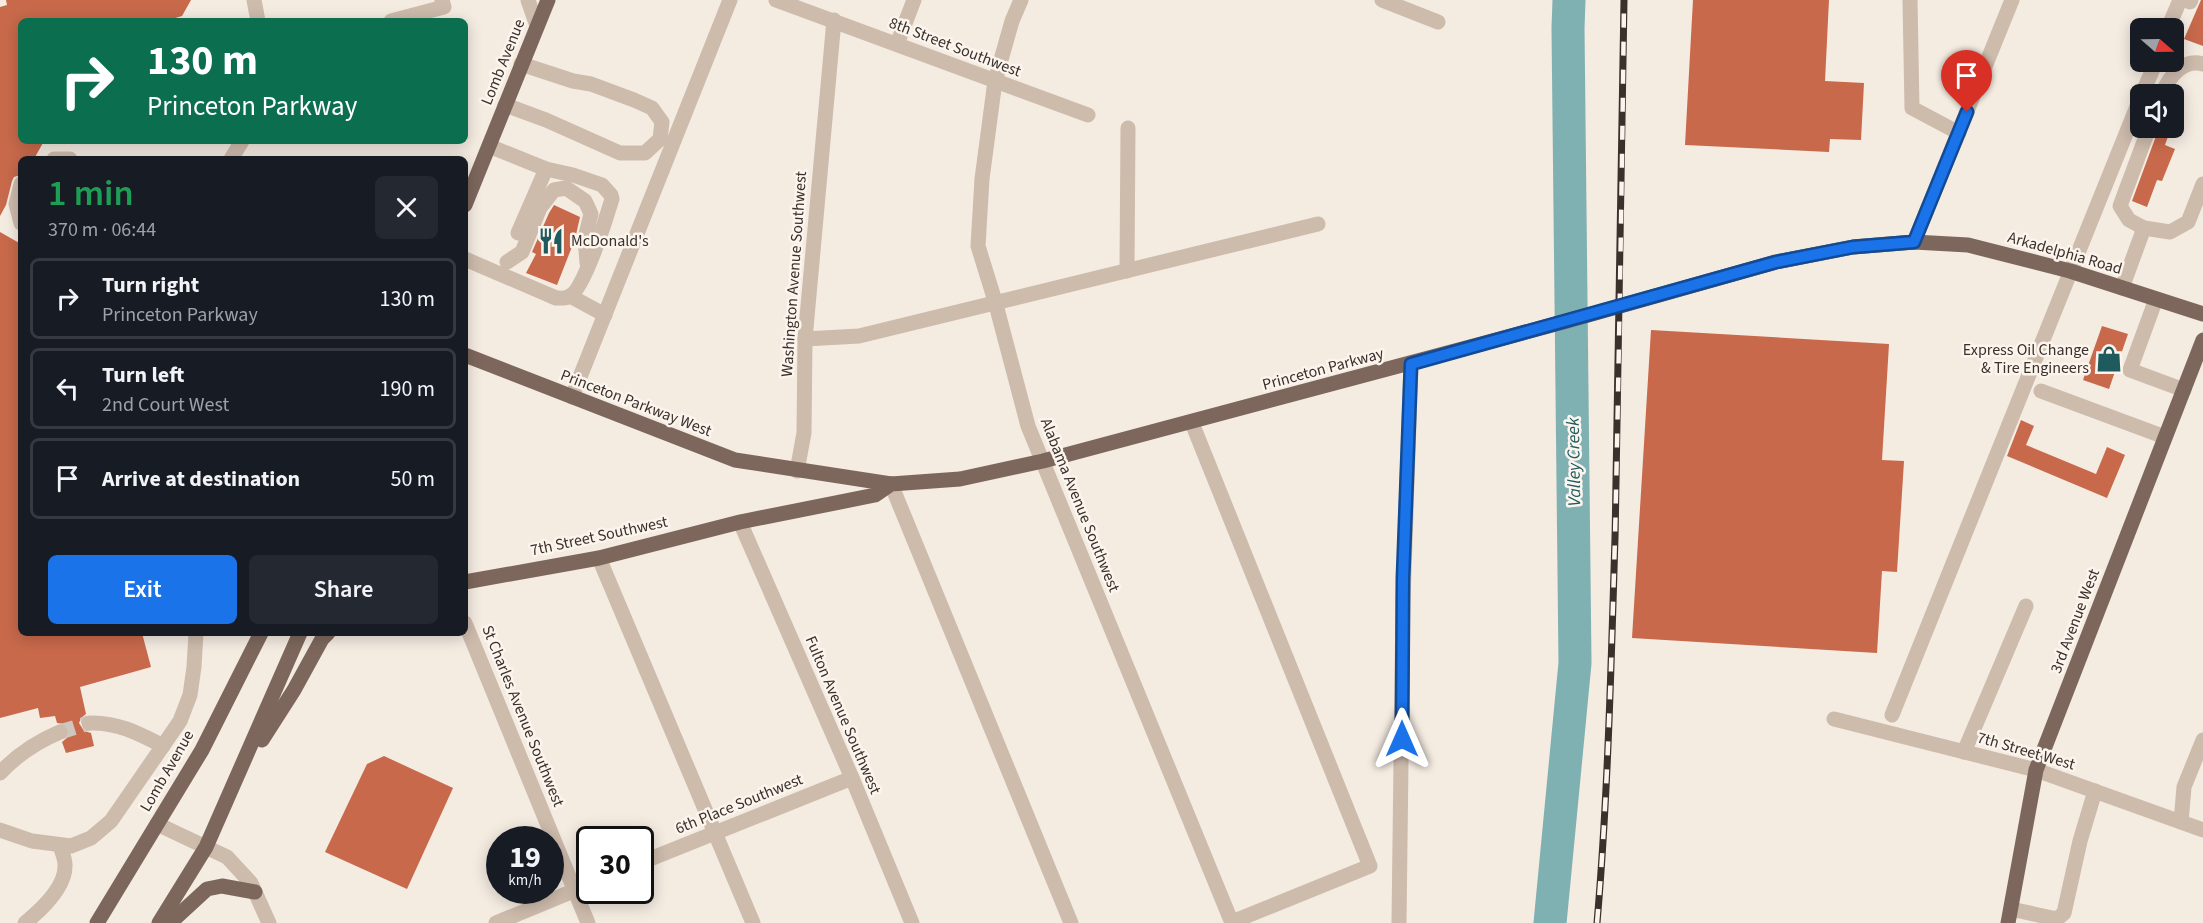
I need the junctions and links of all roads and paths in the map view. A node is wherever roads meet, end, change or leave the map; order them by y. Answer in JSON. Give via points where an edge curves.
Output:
{"nodes":[{"id":1,"x":254,"y":0,"type":"edge"},
{"id":2,"x":442,"y":0,"type":"edge"},
{"id":3,"x":528,"y":0,"type":"edge"},
{"id":4,"x":548,"y":0,"type":"edge"},
{"id":5,"x":730,"y":0,"type":"edge"},
{"id":6,"x":914,"y":0,"type":"edge"},
{"id":7,"x":1021,"y":0,"type":"edge"},
{"id":8,"x":1383,"y":0,"type":"edge"},
{"id":9,"x":1910,"y":0,"type":"edge"},
{"id":10,"x":2012,"y":0,"type":"edge"},
{"id":11,"x":2187,"y":1,"type":"edge"},
{"id":12,"x":786,"y":2,"type":"edge"},
{"id":13,"x":257,"y":18,"type":"edge"},
{"id":14,"x":402,"y":18,"type":"edge"},
{"id":15,"x":2175,"y":18,"type":"edge"},
{"id":16,"x":834,"y":20,"type":"junction"},
{"id":17,"x":1438,"y":22,"type":"dead end"},
{"id":18,"x":537,"y":27,"type":"junction"},
{"id":19,"x":897,"y":44,"type":"junction"},
{"id":20,"x":521,"y":64,"type":"junction"},
{"id":21,"x":2203,"y":64,"type":"edge"},
{"id":22,"x":994,"y":81,"type":"junction"},
{"id":23,"x":2167,"y":84,"type":"edge"},
{"id":24,"x":505,"y":105,"type":"junction"},
{"id":25,"x":1088,"y":116,"type":"dead end"},
{"id":26,"x":2130,"y":124,"type":"edge"},
{"id":27,"x":1128,"y":128,"type":"dead end"},
{"id":28,"x":1959,"y":133,"type":"junction"},
{"id":29,"x":2146,"y":138,"type":"edge"},
{"id":30,"x":489,"y":146,"type":"junction"},
{"id":31,"x":546,"y":169,"type":"junction"},
{"id":32,"x":2203,"y":184,"type":"edge"},
{"id":33,"x":18,"y":196,"type":"edge"},
{"id":34,"x":468,"y":198,"type":"edge"},
{"id":35,"x":18,"y":212,"type":"edge"},
{"id":36,"x":1318,"y":224,"type":"dead end"},
{"id":37,"x":2144,"y":228,"type":"junction"},
{"id":38,"x":1914,"y":242,"type":"junction"},
{"id":39,"x":468,"y":260,"type":"edge"},
{"id":40,"x":505,"y":268,"type":"junction"},
{"id":41,"x":587,"y":268,"type":"junction"},
{"id":42,"x":1127,"y":271,"type":"junction"},
{"id":43,"x":2070,"y":271,"type":"junction"},
{"id":44,"x":2122,"y":288,"type":"junction"},
{"id":45,"x":570,"y":297,"type":"junction"},
{"id":46,"x":2156,"y":299,"type":"junction"},
{"id":47,"x":995,"y":301,"type":"junction"},
{"id":48,"x":2203,"y":314,"type":"edge"},
{"id":49,"x":605,"y":315,"type":"junction"},
{"id":50,"x":805,"y":339,"type":"junction"},
{"id":51,"x":2203,"y":340,"type":"edge"},
{"id":52,"x":468,"y":356,"type":"edge"},
{"id":53,"x":1411,"y":364,"type":"junction"},
{"id":54,"x":2184,"y":390,"type":"junction"},
{"id":55,"x":2041,"y":391,"type":"dead end"},
{"id":56,"x":572,"y":397,"type":"junction"},
{"id":57,"x":1192,"y":423,"type":"junction"},
{"id":58,"x":2165,"y":437,"type":"junction"},
{"id":59,"x":1042,"y":461,"type":"junction"},
{"id":60,"x":797,"y":471,"type":"junction"},
{"id":61,"x":891,"y":484,"type":"junction"},
{"id":62,"x":740,"y":522,"type":"junction"},
{"id":63,"x":599,"y":558,"type":"junction"},
{"id":64,"x":468,"y":581,"type":"edge"},
{"id":65,"x":2026,"y":606,"type":"dead end"},
{"id":66,"x":468,"y":629,"type":"edge"},
{"id":67,"x":196,"y":636,"type":"edge"},
{"id":68,"x":259,"y":636,"type":"edge"},
{"id":69,"x":299,"y":636,"type":"edge"},
{"id":70,"x":325,"y":636,"type":"edge"},
{"id":71,"x":1892,"y":715,"type":"dead end"},
{"id":72,"x":1834,"y":719,"type":"dead end"},
{"id":73,"x":89,"y":723,"type":"tunnel mouth"},
{"id":74,"x":60,"y":732,"type":"tunnel mouth"},
{"id":75,"x":2203,"y":740,"type":"edge"},
{"id":76,"x":163,"y":746,"type":"junction"},
{"id":77,"x":1964,"y":752,"type":"junction"},
{"id":78,"x":2036,"y":770,"type":"junction"},
{"id":79,"x":0,"y":773,"type":"edge"},
{"id":80,"x":238,"y":775,"type":"junction"},
{"id":81,"x":852,"y":778,"type":"junction"},
{"id":82,"x":2095,"y":791,"type":"junction"},
{"id":83,"x":2181,"y":822,"type":"junction"},
{"id":84,"x":157,"y":824,"type":"junction"},
{"id":85,"x":0,"y":830,"type":"edge"},
{"id":86,"x":2203,"y":830,"type":"edge"},
{"id":87,"x":717,"y":832,"type":"junction"},
{"id":88,"x":60,"y":846,"type":"junction"},
{"id":89,"x":206,"y":847,"type":"junction"},
{"id":90,"x":654,"y":857,"type":"edge"},
{"id":91,"x":574,"y":890,"type":"junction"},
{"id":92,"x":255,"y":892,"type":"junction"},
{"id":93,"x":2009,"y":916,"type":"edge"},
{"id":94,"x":96,"y":921,"type":"edge"},
{"id":95,"x":1232,"y":922,"type":"edge"},
{"id":96,"x":25,"y":923,"type":"edge"},
{"id":97,"x":159,"y":923,"type":"edge"},
{"id":98,"x":170,"y":923,"type":"edge"},
{"id":99,"x":268,"y":923,"type":"edge"},
{"id":100,"x":496,"y":923,"type":"edge"},
{"id":101,"x":588,"y":923,"type":"edge"},
{"id":102,"x":753,"y":923,"type":"edge"},
{"id":103,"x":912,"y":923,"type":"edge"},
{"id":104,"x":1071,"y":923,"type":"edge"},
{"id":105,"x":1399,"y":923,"type":"edge"}],
"edges":[{"from":1,"to":13,"type":"street"},
{"from":2,"to":14,"type":"street","via":[[444,7]]},
{"from":3,"to":18,"type":"street"},
{"from":4,"to":18,"type":"main road","name":"Lomb Avenue"},
{"from":5,"to":49,"type":"street"},
{"from":6,"to":19,"type":"street"},
{"from":7,"to":22,"type":"street","name":"Alabama Avenue Southwest"},
{"from":8,"to":17,"type":"street"},
{"from":9,"to":28,"type":"street","via":[[1912,108]]},
{"from":10,"to":28,"type":"street"},
{"from":11,"to":15,"type":"street"},
{"from":12,"to":16,"type":"street","name":"8th Street Southwest"},
{"from":16,"to":19,"type":"street","name":"8th Street Southwest"},
{"from":16,"to":50,"type":"street","name":"Washington Avenue Southwest"},
{"from":18,"to":20,"type":"main road","name":"Lomb Avenue"},
{"from":19,"to":22,"type":"street","name":"8th Street Southwest"},
{"from":20,"to":24,"type":"main road","name":"Lomb Avenue"},
{"from":20,"to":24,"type":"street","via":[[591,84],[652,108],[662,123],[660,139],[645,153],[620,153]]},
{"from":21,"to":23,"type":"street","via":[[2185,64]]},
{"from":22,"to":25,"type":"street","name":"8th Street Southwest"},
{"from":22,"to":47,"type":"street","name":"Alabama Avenue Southwest","via":[[978,246]]},
{"from":24,"to":30,"type":"main road","name":"Lomb Avenue"},
{"from":26,"to":43,"type":"street"},
{"from":27,"to":42,"type":"street"},
{"from":28,"to":38,"type":"street"},
{"from":29,"to":37,"type":"street","via":[[2120,206],[2129,220]]},
{"from":30,"to":31,"type":"street"},
{"from":30,"to":34,"type":"main road","name":"Lomb Avenue"},
{"from":31,"to":40,"type":"street"},
{"from":31,"to":41,"type":"street","via":[[602,185],[611,195]]},
{"from":32,"to":37,"type":"street","via":[[2188,222],[2170,232]]},
{"from":33,"to":35,"type":"street"},
{"from":36,"to":42,"type":"street"},
{"from":37,"to":44,"type":"street"},
{"from":38,"to":43,"type":"main road","name":"Arkadelphia Road","via":[[1968,245]]},
{"from":38,"to":53,"type":"main road","name":"Princeton Parkway","via":[[1853,247],[1776,262]]},
{"from":39,"to":40,"type":"street"},
{"from":40,"to":41,"type":"street","via":[[522,252],[540,208],[554,190],[566,188],[585,201],[591,214],[585,238]]},
{"from":40,"to":45,"type":"street","via":[[556,298]]},
{"from":41,"to":45,"type":"street"},
{"from":42,"to":47,"type":"street"},
{"from":43,"to":44,"type":"main road","name":"Arkadelphia Road"},
{"from":43,"to":71,"type":"street"},
{"from":44,"to":46,"type":"main road","name":"Arkadelphia Road"},
{"from":45,"to":49,"type":"street"},
{"from":46,"to":48,"type":"main road","name":"Arkadelphia Road"},
{"from":46,"to":54,"type":"street","via":[[2130,370]]},
{"from":47,"to":50,"type":"street","via":[[859,336]]},
{"from":47,"to":59,"type":"street","name":"Alabama Avenue Southwest","via":[[1028,426]]},
{"from":49,"to":56,"type":"street"},
{"from":50,"to":60,"type":"street","name":"Washington Avenue Southwest","via":[[804,433]]},
{"from":51,"to":54,"type":"main road","name":"3rd Avenue West"},
{"from":52,"to":56,"type":"main road","name":"Princeton Parkway West"},
{"from":53,"to":57,"type":"main road","name":"Princeton Parkway"},
{"from":53,"to":105,"type":"street"},
{"from":54,"to":58,"type":"main road","name":"3rd Avenue West"},
{"from":55,"to":58,"type":"street"},
{"from":56,"to":60,"type":"main road","name":"Princeton Parkway West","via":[[735,460]]},
{"from":57,"to":59,"type":"main road","name":"Princeton Parkway"},
{"from":57,"to":95,"type":"street","via":[[1370,866]]},
{"from":58,"to":78,"type":"main road","name":"3rd Avenue West"},
{"from":59,"to":61,"type":"main road","name":"Princeton Parkway","via":[[960,479]]},
{"from":59,"to":95,"type":"street","name":"Alabama Avenue Southwest"},
{"from":60,"to":61,"type":"main road"},
{"from":61,"to":62,"type":"main road","name":"Princeton Parkway","via":[[875,495]]},
{"from":61,"to":104,"type":"street"},
{"from":62,"to":63,"type":"main road","name":"7th Street Southwest"},
{"from":62,"to":81,"type":"street","name":"Fulton Avenue Southwest"},
{"from":63,"to":64,"type":"main road","name":"7th Street Southwest"},
{"from":63,"to":87,"type":"street"},
{"from":65,"to":77,"type":"street"},
{"from":66,"to":91,"type":"street","name":"St Charles Avenue Southwest"},
{"from":67,"to":76,"type":"street","via":[[190,695],[180,721]]},
{"from":68,"to":84,"type":"main road","name":"Lomb Avenue","via":[[202,750]]},
{"from":69,"to":80,"type":"main road"},
{"from":70,"to":80,"type":"main road"},
{"from":72,"to":77,"type":"street","name":"7th Street West"},
{"from":73,"to":76,"type":"street","via":[[117,725]]},
{"from":74,"to":79,"type":"street","via":[[18,754]]},
{"from":75,"to":83,"type":"street","via":[[2184,787]]},
{"from":76,"to":88,"type":"street","via":[[111,822],[92,838]]},
{"from":77,"to":78,"type":"street","name":"7th Street West"},
{"from":78,"to":82,"type":"street","name":"7th Street West"},
{"from":78,"to":93,"type":"main road","name":"3rd Avenue West"},
{"from":80,"to":89,"type":"main road"},
{"from":81,"to":87,"type":"street","name":"6th Place Southwest"},
{"from":81,"to":103,"type":"street","name":"Fulton Avenue Southwest"},
{"from":82,"to":83,"type":"street","name":"7th Street West"},
{"from":82,"to":93,"type":"street","via":[[2064,912],[2057,919]]},
{"from":83,"to":86,"type":"street","name":"7th Street West"},
{"from":84,"to":89,"type":"street"},
{"from":84,"to":94,"type":"main road","name":"Lomb Avenue"},
{"from":85,"to":88,"type":"street"},
{"from":87,"to":90,"type":"street","name":"6th Place Southwest"},
{"from":87,"to":102,"type":"street"},
{"from":88,"to":96,"type":"street","via":[[66,866],[58,887]]},
{"from":89,"to":92,"type":"street","via":[[227,857]]},
{"from":89,"to":97,"type":"main road"},
{"from":91,"to":100,"type":"street"},
{"from":91,"to":101,"type":"street","name":"St Charles Avenue Southwest"},
{"from":92,"to":98,"type":"main road","via":[[222,886],[207,889]]},
{"from":92,"to":99,"type":"street"}]}
